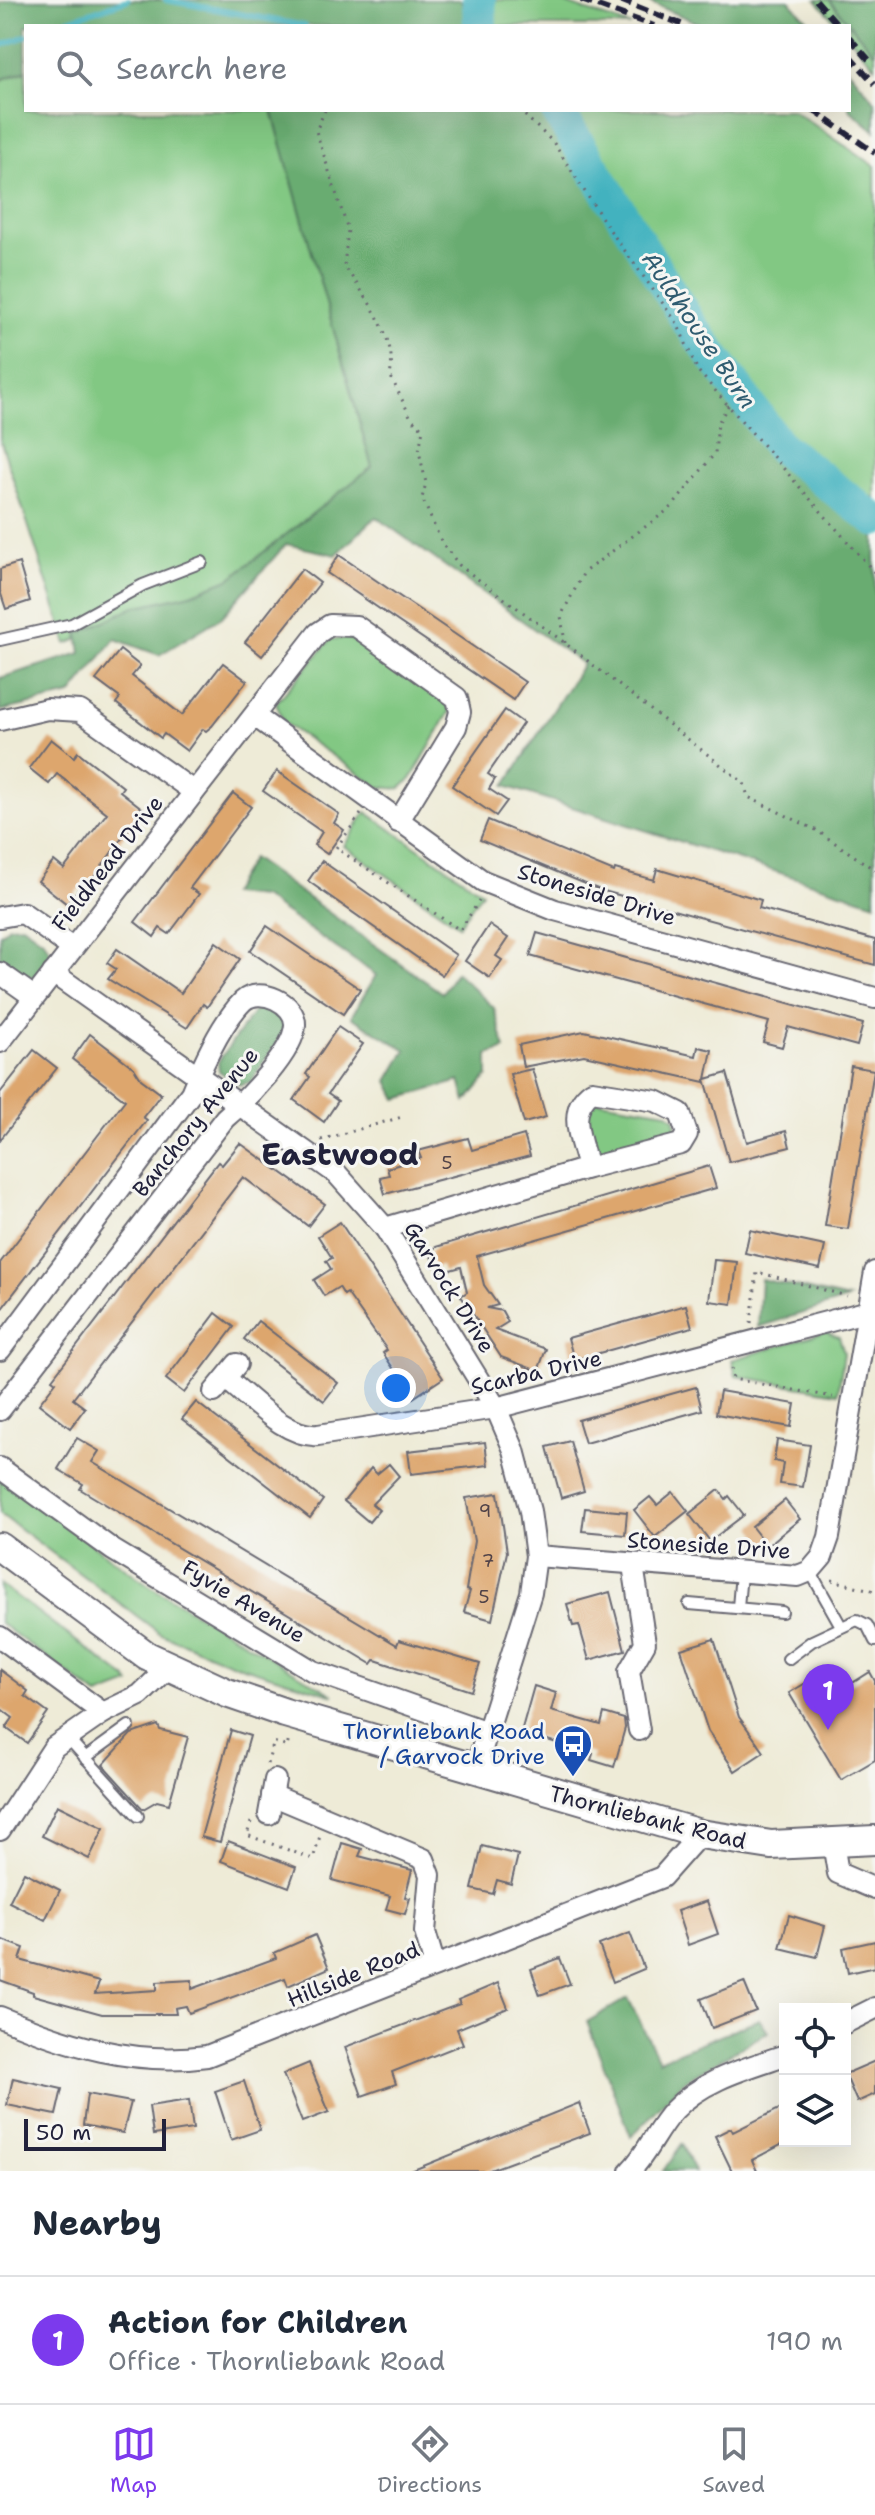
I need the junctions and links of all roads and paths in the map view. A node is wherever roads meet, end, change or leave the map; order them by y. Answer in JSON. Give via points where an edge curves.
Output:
{"nodes":[{"id":1,"x":324,"y":112,"type":"edge"},
{"id":2,"x":521,"y":112,"type":"edge"},
{"id":3,"x":729,"y":404,"type":"junction"},
{"id":4,"x":202,"y":562,"type":"dead end"},
{"id":5,"x":875,"y":573,"type":"edge"},
{"id":6,"x":0,"y":640,"type":"edge"},
{"id":7,"x":565,"y":643,"type":"junction"},
{"id":8,"x":256,"y":717,"type":"junction"},
{"id":9,"x":0,"y":720,"type":"edge"},
{"id":10,"x":193,"y":791,"type":"junction"},
{"id":11,"x":370,"y":801,"type":"junction"},
{"id":12,"x":398,"y":822,"type":"junction"},
{"id":13,"x":875,"y":870,"type":"edge"},
{"id":14,"x":490,"y":884,"type":"junction"},
{"id":15,"x":0,"y":917,"type":"edge"},
{"id":16,"x":72,"y":948,"type":"junction"},
{"id":17,"x":0,"y":973,"type":"edge"},
{"id":18,"x":53,"y":973,"type":"junction"},
{"id":19,"x":34,"y":997,"type":"junction"},
{"id":20,"x":875,"y":998,"type":"edge"},
{"id":21,"x":0,"y":1042,"type":"edge"},
{"id":22,"x":199,"y":1075,"type":"junction"},
{"id":23,"x":242,"y":1104,"type":"junction"},
{"id":24,"x":402,"y":1117,"type":"dead end"},
{"id":25,"x":307,"y":1151,"type":"junction"},
{"id":26,"x":588,"y":1168,"type":"junction"},
{"id":27,"x":385,"y":1228,"type":"junction"},
{"id":28,"x":875,"y":1272,"type":"edge"},
{"id":29,"x":870,"y":1305,"type":"junction"},
{"id":30,"x":749,"y":1343,"type":"junction"},
{"id":31,"x":727,"y":1349,"type":"junction"},
{"id":32,"x":0,"y":1350,"type":"edge"},
{"id":33,"x":226,"y":1379,"type":"dead end"},
{"id":34,"x":853,"y":1400,"type":"junction"},
{"id":35,"x":496,"y":1408,"type":"junction"},
{"id":36,"x":0,"y":1410,"type":"edge"},
{"id":37,"x":0,"y":1468,"type":"edge"},
{"id":38,"x":0,"y":1547,"type":"edge"},
{"id":39,"x":536,"y":1556,"type":"junction"},
{"id":40,"x":633,"y":1565,"type":"junction"},
{"id":41,"x":810,"y":1571,"type":"junction"},
{"id":42,"x":741,"y":1573,"type":"junction"},
{"id":43,"x":875,"y":1591,"type":"edge"},
{"id":44,"x":689,"y":1604,"type":"dead end"},
{"id":45,"x":738,"y":1607,"type":"junction"},
{"id":46,"x":782,"y":1612,"type":"dead end"},
{"id":47,"x":841,"y":1626,"type":"junction"},
{"id":48,"x":0,"y":1637,"type":"edge"},
{"id":49,"x":875,"y":1641,"type":"edge"},
{"id":50,"x":788,"y":1659,"type":"dead end"},
{"id":51,"x":169,"y":1667,"type":"junction"},
{"id":52,"x":103,"y":1713,"type":"junction"},
{"id":53,"x":129,"y":1726,"type":"dead end"},
{"id":54,"x":639,"y":1730,"type":"dead end"},
{"id":55,"x":487,"y":1732,"type":"junction"},
{"id":56,"x":67,"y":1737,"type":"junction"},
{"id":57,"x":85,"y":1758,"type":"junction"},
{"id":58,"x":475,"y":1771,"type":"junction"},
{"id":59,"x":272,"y":1796,"type":"dead end"},
{"id":60,"x":138,"y":1816,"type":"dead end"},
{"id":61,"x":0,"y":1830,"type":"edge"},
{"id":62,"x":700,"y":1834,"type":"junction"},
{"id":63,"x":247,"y":1835,"type":"dead end"},
{"id":64,"x":875,"y":1840,"type":"edge"},
{"id":65,"x":833,"y":1843,"type":"junction"},
{"id":66,"x":313,"y":1859,"type":"dead end"},
{"id":67,"x":875,"y":1889,"type":"edge"},
{"id":68,"x":435,"y":1966,"type":"junction"},
{"id":69,"x":875,"y":2008,"type":"edge"},
{"id":70,"x":0,"y":2017,"type":"edge"},
{"id":71,"x":851,"y":2020,"type":"edge"},
{"id":72,"x":779,"y":2057,"type":"edge"},
{"id":73,"x":630,"y":2171,"type":"edge"}],
"edges":[{"from":1,"to":7,"type":"path","via":[[316,131],[348,230],[344,266],[369,302],[394,360],[390,375],[411,418],[423,429],[422,498],[442,543],[460,566]]},
{"from":2,"to":3,"type":"path","via":[[553,142],[677,323],[698,371]]},
{"from":3,"to":5,"type":"path"},
{"from":3,"to":7,"type":"path","via":[[718,423],[715,453],[672,507],[584,572],[561,616]]},
{"from":4,"to":6,"type":"lane","via":[[143,585],[72,624]]},
{"from":7,"to":13,"type":"path","via":[[744,783],[748,797],[816,830]]},
{"from":8,"to":10,"type":"street","name":"Fieldhead Drive"},
{"from":8,"to":11,"type":"street","name":"Stoneside Drive"},
{"from":8,"to":12,"type":"street","name":"Fieldhead Drive","via":[[318,633],[330,625],[356,626],[447,688],[457,698],[456,727]]},
{"from":9,"to":10,"type":"street","via":[[47,709],[80,711]]},
{"from":10,"to":16,"type":"street","name":"Fieldhead Drive"},
{"from":11,"to":12,"type":"street","name":"Stoneside Drive"},
{"from":11,"to":14,"type":"path","via":[[336,848],[460,930]]},
{"from":12,"to":14,"type":"street","name":"Stoneside Drive"},
{"from":14,"to":20,"type":"street","name":"Stoneside Drive","via":[[555,910]]},
{"from":15,"to":16,"type":"street","via":[[23,913]]},
{"from":16,"to":18,"type":"street","name":"Fieldhead Drive"},
{"from":17,"to":19,"type":"street"},
{"from":18,"to":19,"type":"street","name":"Fieldhead Drive"},
{"from":18,"to":22,"type":"street","name":"Garvock Drive"},
{"from":19,"to":21,"type":"street","name":"Fieldhead Drive"},
{"from":22,"to":23,"type":"street","name":"Garvock Drive"},
{"from":22,"to":23,"type":"street","name":"Banchory Avenue","via":[[244,1000],[271,996],[293,1014],[295,1026],[281,1054]]},
{"from":22,"to":32,"type":"street","name":"Banchory Avenue","via":[[191,1093]]},
{"from":23,"to":25,"type":"street","name":"Garvock Drive"},
{"from":23,"to":36,"type":"street","name":"Banchory Avenue","via":[[225,1118]]},
{"from":24,"to":25,"type":"path","via":[[317,1141]]},
{"from":25,"to":27,"type":"street","name":"Garvock Drive","via":[[337,1174]]},
{"from":26,"to":26,"type":"street","via":[[576,1116],[577,1106],[592,1091],[656,1101],[680,1113],[687,1134],[681,1144]]},
{"from":26,"to":27,"type":"street"},
{"from":27,"to":35,"type":"street","name":"Garvock Drive"},
{"from":28,"to":29,"type":"street","name":"Stoneside Drive"},
{"from":29,"to":30,"type":"street","name":"Scarba Drive"},
{"from":29,"to":30,"type":"path","via":[[757,1272]]},
{"from":29,"to":34,"type":"street","name":"Stoneside Drive"},
{"from":30,"to":31,"type":"street","name":"Scarba Drive"},
{"from":31,"to":34,"type":"path","via":[[733,1379]]},
{"from":31,"to":35,"type":"street","name":"Scarba Drive"},
{"from":33,"to":35,"type":"street","name":"Scarba Drive","via":[[304,1436]]},
{"from":34,"to":41,"type":"street","name":"Stoneside Drive","via":[[829,1537]]},
{"from":35,"to":39,"type":"street","name":"Garvock Drive","via":[[514,1450]]},
{"from":37,"to":55,"type":"street","name":"Fyvie Avenue","via":[[113,1550],[313,1671]]},
{"from":38,"to":51,"type":"main road","name":"Thornliebank Road"},
{"from":39,"to":40,"type":"street","name":"Stoneside Drive"},
{"from":39,"to":55,"type":"street","name":"Garvock Drive","via":[[531,1593]]},
{"from":40,"to":42,"type":"street","name":"Stoneside Drive"},
{"from":40,"to":54,"type":"street","via":[[645,1643],[629,1671]]},
{"from":41,"to":42,"type":"street","name":"Stoneside Drive","via":[[798,1576]]},
{"from":41,"to":43,"type":"path"},
{"from":41,"to":47,"type":"lane"},
{"from":42,"to":45,"type":"lane"},
{"from":44,"to":45,"type":"lane"},
{"from":45,"to":46,"type":"lane"},
{"from":47,"to":49,"type":"lane","via":[[857,1620],[867,1625]]},
{"from":47,"to":50,"type":"lane"},
{"from":48,"to":52,"type":"street"},
{"from":51,"to":52,"type":"street","via":[[140,1695]]},
{"from":51,"to":58,"type":"main road","name":"Thornliebank Road","via":[[277,1710]]},
{"from":52,"to":56,"type":"street"},
{"from":53,"to":57,"type":"lane"},
{"from":55,"to":58,"type":"street","name":"Garvock Drive"},
{"from":56,"to":57,"type":"lane"},
{"from":56,"to":61,"type":"street","via":[[33,1776]]},
{"from":57,"to":60,"type":"lane"},
{"from":58,"to":62,"type":"main road","name":"Thornliebank Road"},
{"from":59,"to":68,"type":"street","via":[[424,1859],[430,1875],[425,1932]]},
{"from":62,"to":65,"type":"main road","name":"Thornliebank Road","via":[[771,1845]]},
{"from":62,"to":68,"type":"street","name":"Hillside Road","via":[[662,1877]]},
{"from":63,"to":66,"type":"path"},
{"from":64,"to":65,"type":"main road","name":"Thornliebank Road"},
{"from":65,"to":67,"type":"street","via":[[838,1873]]},
{"from":68,"to":70,"type":"street","name":"Hillside Road","via":[[276,2031],[185,2059],[106,2054]]},
{"from":69,"to":71,"type":"street"},
{"from":72,"to":73,"type":"street","via":[[691,2095],[660,2127]]}]}
